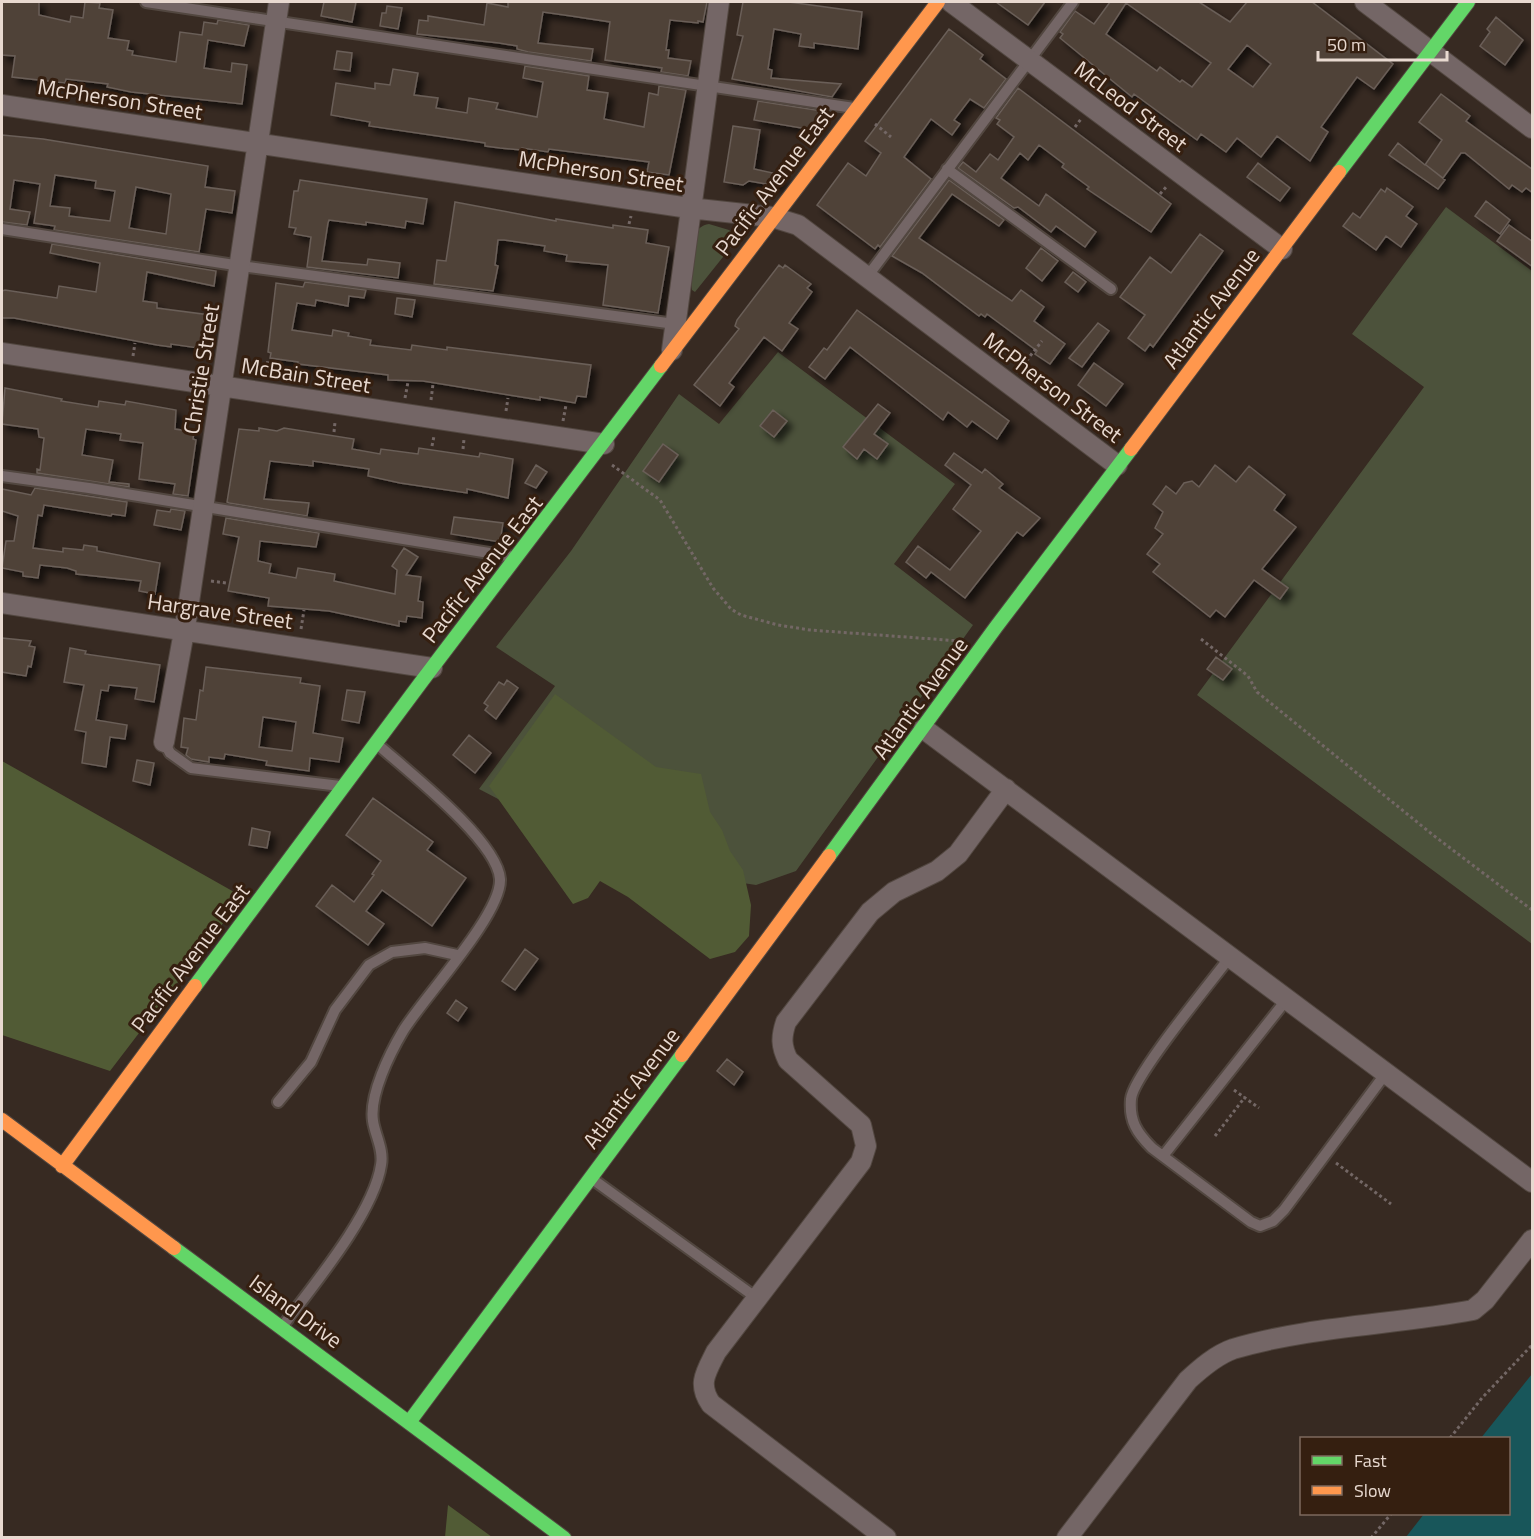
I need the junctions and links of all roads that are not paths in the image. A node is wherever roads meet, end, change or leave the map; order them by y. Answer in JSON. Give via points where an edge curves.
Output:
{"nodes":[{"id":1,"x":146,"y":2,"type":"edge"},
{"id":2,"x":279,"y":2,"type":"edge"},
{"id":3,"x":719,"y":2,"type":"edge"},
{"id":4,"x":938,"y":2,"type":"edge"},
{"id":5,"x":951,"y":2,"type":"edge"},
{"id":6,"x":1073,"y":2,"type":"edge"},
{"id":7,"x":1365,"y":2,"type":"edge"},
{"id":8,"x":1468,"y":2,"type":"edge"},
{"id":9,"x":276,"y":21,"type":"junction"},
{"id":10,"x":1431,"y":51,"type":"junction"},
{"id":11,"x":1029,"y":60,"type":"junction"},
{"id":12,"x":707,"y":85,"type":"junction"},
{"id":13,"x":2,"y":105,"type":"edge"},
{"id":14,"x":856,"y":108,"type":"junction"},
{"id":15,"x":1533,"y":128,"type":"edge"},
{"id":16,"x":259,"y":144,"type":"junction"},
{"id":17,"x":947,"y":169,"type":"junction"},
{"id":18,"x":689,"y":208,"type":"junction"},
{"id":19,"x":772,"y":217,"type":"junction"},
{"id":20,"x":2,"y":229,"type":"edge"},
{"id":21,"x":1282,"y":249,"type":"junction"},
{"id":22,"x":241,"y":266,"type":"junction"},
{"id":23,"x":867,"y":277,"type":"junction"},
{"id":24,"x":1111,"y":289,"type":"dead end"},
{"id":25,"x":675,"y":324,"type":"junction"},
{"id":26,"x":2,"y":353,"type":"edge"},
{"id":27,"x":671,"y":354,"type":"junction"},
{"id":28,"x":222,"y":387,"type":"junction"},
{"id":29,"x":601,"y":449,"type":"junction"},
{"id":30,"x":1117,"y":465,"type":"junction"},
{"id":31,"x":2,"y":477,"type":"edge"},
{"id":32,"x":203,"y":508,"type":"junction"},
{"id":33,"x":518,"y":557,"type":"junction"},
{"id":34,"x":2,"y":603,"type":"edge"},
{"id":35,"x":185,"y":629,"type":"junction"},
{"id":36,"x":432,"y":668,"type":"junction"},
{"id":37,"x":924,"y":729,"type":"junction"},
{"id":38,"x":164,"y":742,"type":"joint"},
{"id":39,"x":376,"y":743,"type":"junction"},
{"id":40,"x":344,"y":786,"type":"junction"},
{"id":41,"x":1006,"y":789,"type":"junction"},
{"id":42,"x":458,"y":955,"type":"junction"},
{"id":43,"x":1230,"y":957,"type":"junction"},
{"id":44,"x":1287,"y":999,"type":"junction"},
{"id":45,"x":1386,"y":1073,"type":"junction"},
{"id":46,"x":278,"y":1102,"type":"dead end"},
{"id":47,"x":2,"y":1120,"type":"edge"},
{"id":48,"x":1162,"y":1156,"type":"junction"},
{"id":49,"x":62,"y":1166,"type":"junction"},
{"id":50,"x":591,"y":1178,"type":"junction"},
{"id":51,"x":1533,"y":1182,"type":"edge"},
{"id":52,"x":1533,"y":1240,"type":"edge"},
{"id":53,"x":758,"y":1299,"type":"junction"},
{"id":54,"x":282,"y":1328,"type":"junction"},
{"id":55,"x":410,"y":1421,"type":"junction"},
{"id":56,"x":564,"y":1538,"type":"edge"},
{"id":57,"x":886,"y":1538,"type":"edge"},
{"id":58,"x":1067,"y":1538,"type":"edge"}],
"edges":[{"from":1,"to":9,"type":"lane"},
{"from":2,"to":9,"type":"street","name":"Christie Street"},
{"from":3,"to":12,"type":"street"},
{"from":4,"to":14,"type":"street","name":"Pacific Avenue East"},
{"from":5,"to":11,"type":"street","name":"McLeod Street"},
{"from":6,"to":11,"type":"lane"},
{"from":7,"to":10,"type":"street"},
{"from":8,"to":10,"type":"street","name":"Atlantic Avenue"},
{"from":9,"to":12,"type":"lane"},
{"from":9,"to":16,"type":"street","name":"Christie Street"},
{"from":10,"to":15,"type":"street"},
{"from":10,"to":21,"type":"street","name":"Atlantic Avenue"},
{"from":11,"to":17,"type":"lane"},
{"from":11,"to":21,"type":"street","name":"McLeod Street"},
{"from":12,"to":14,"type":"lane"},
{"from":12,"to":18,"type":"street"},
{"from":13,"to":16,"type":"street","name":"McPherson Street"},
{"from":14,"to":19,"type":"street","name":"Pacific Avenue East"},
{"from":16,"to":18,"type":"street","name":"McPherson Street"},
{"from":16,"to":22,"type":"street","name":"Christie Street"},
{"from":17,"to":23,"type":"lane"},
{"from":17,"to":24,"type":"lane"},
{"from":18,"to":19,"type":"street","name":"McPherson Street"},
{"from":18,"to":25,"type":"street"},
{"from":19,"to":23,"type":"street","name":"McPherson Street","via":[[798,225]]},
{"from":19,"to":27,"type":"street","name":"Pacific Avenue East"},
{"from":20,"to":22,"type":"lane"},
{"from":21,"to":30,"type":"street","name":"Atlantic Avenue"},
{"from":22,"to":25,"type":"lane"},
{"from":22,"to":28,"type":"street","name":"Christie Street"},
{"from":23,"to":30,"type":"street","name":"McPherson Street"},
{"from":25,"to":27,"type":"street"},
{"from":26,"to":28,"type":"street","name":"McBain Street"},
{"from":27,"to":29,"type":"street","name":"Pacific Avenue East"},
{"from":28,"to":29,"type":"street","name":"McBain Street"},
{"from":28,"to":32,"type":"street","name":"Christie Street"},
{"from":29,"to":33,"type":"street","name":"Pacific Avenue East"},
{"from":30,"to":37,"type":"street","name":"Atlantic Avenue"},
{"from":31,"to":32,"type":"lane"},
{"from":32,"to":33,"type":"lane"},
{"from":32,"to":35,"type":"street","name":"Christie Street"},
{"from":33,"to":36,"type":"street","name":"Pacific Avenue East"},
{"from":34,"to":35,"type":"street","name":"Hargrave Street"},
{"from":35,"to":36,"type":"street","name":"Hargrave Street"},
{"from":35,"to":38,"type":"street","name":"Christie Street"},
{"from":36,"to":39,"type":"street","name":"Pacific Avenue East"},
{"from":37,"to":41,"type":"street"},
{"from":37,"to":50,"type":"street","name":"Atlantic Avenue"},
{"from":38,"to":40,"type":"lane","via":[[170,753],[190,768]]},
{"from":39,"to":40,"type":"street","name":"Pacific Avenue East"},
{"from":39,"to":42,"type":"lane","via":[[445,804],[495,861],[500,881],[492,910]]},
{"from":40,"to":49,"type":"street","name":"Pacific Avenue East"},
{"from":41,"to":43,"type":"street"},
{"from":41,"to":53,"type":"street","via":[[958,854],[938,871],[894,892],[870,912],[786,1022],[782,1035],[788,1060],[861,1125],[866,1146],[861,1162]]},
{"from":42,"to":46,"type":"lane","via":[[414,949],[392,952],[369,965],[335,1010],[311,1062]]},
{"from":42,"to":54,"type":"lane","via":[[404,1030],[383,1069],[372,1117],[381,1150],[373,1190],[334,1257]]},
{"from":43,"to":44,"type":"street"},
{"from":43,"to":48,"type":"lane","via":[[1134,1086],[1131,1120],[1138,1134]]},
{"from":44,"to":45,"type":"street"},
{"from":44,"to":48,"type":"lane"},
{"from":45,"to":48,"type":"lane","via":[[1284,1210],[1273,1221],[1260,1226]]},
{"from":45,"to":51,"type":"street"},
{"from":47,"to":49,"type":"street","name":"Island Drive"},
{"from":49,"to":54,"type":"street","name":"Island Drive"},
{"from":50,"to":53,"type":"lane"},
{"from":50,"to":55,"type":"street","name":"Atlantic Avenue"},
{"from":52,"to":58,"type":"street","via":[[1473,1310],[1312,1333],[1232,1350],[1204,1366],[1188,1380]]},
{"from":53,"to":57,"type":"street","via":[[704,1374],[702,1387],[706,1396],[711,1404]]},
{"from":54,"to":55,"type":"street","name":"Island Drive"},
{"from":55,"to":56,"type":"street","name":"Island Drive"}]}
